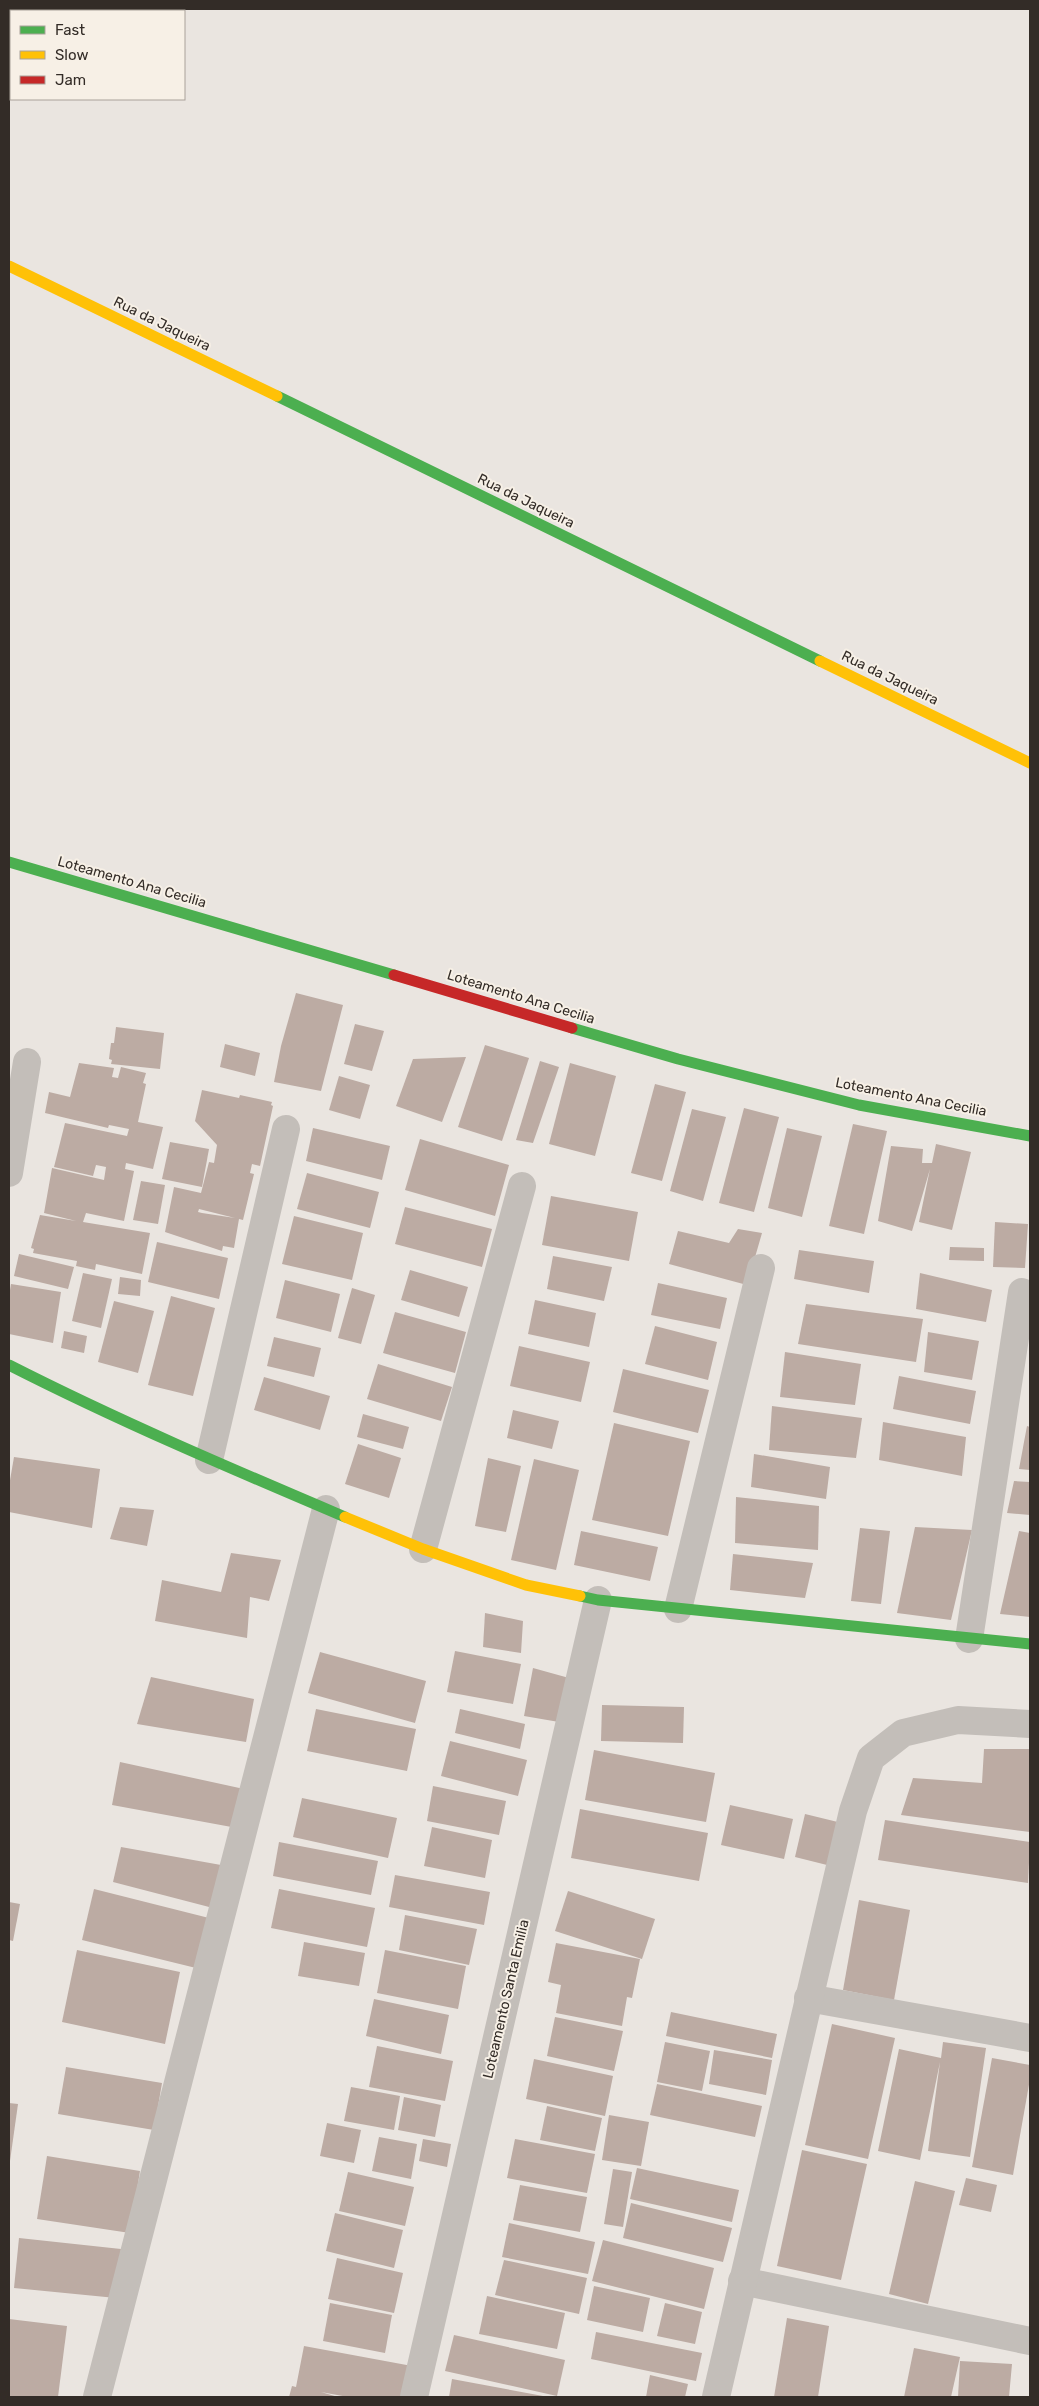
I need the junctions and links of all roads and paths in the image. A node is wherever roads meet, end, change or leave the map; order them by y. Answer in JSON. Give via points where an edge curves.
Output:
{"nodes":[{"id":1,"x":9,"y":266,"type":"edge"},
{"id":2,"x":1030,"y":763,"type":"edge"},
{"id":3,"x":9,"y":862,"type":"edge"},
{"id":4,"x":27,"y":1062,"type":"dead end"},
{"id":5,"x":286,"y":1129,"type":"dead end"},
{"id":6,"x":1030,"y":1136,"type":"edge"},
{"id":7,"x":9,"y":1173,"type":"edge"},
{"id":8,"x":522,"y":1186,"type":"dead end"},
{"id":9,"x":761,"y":1268,"type":"dead end"},
{"id":10,"x":1022,"y":1292,"type":"dead end"},
{"id":11,"x":9,"y":1365,"type":"edge"},
{"id":12,"x":209,"y":1460,"type":"junction"},
{"id":13,"x":326,"y":1509,"type":"junction"},
{"id":14,"x":423,"y":1549,"type":"junction"},
{"id":15,"x":598,"y":1600,"type":"junction"},
{"id":16,"x":678,"y":1609,"type":"junction"},
{"id":17,"x":970,"y":1639,"type":"junction"},
{"id":18,"x":1030,"y":1644,"type":"edge"},
{"id":19,"x":1030,"y":1724,"type":"edge"},
{"id":20,"x":808,"y":1998,"type":"junction"},
{"id":21,"x":1030,"y":2038,"type":"edge"},
{"id":22,"x":742,"y":2281,"type":"junction"},
{"id":23,"x":1030,"y":2341,"type":"edge"},
{"id":24,"x":97,"y":2397,"type":"edge"},
{"id":25,"x":414,"y":2397,"type":"edge"},
{"id":26,"x":716,"y":2397,"type":"edge"}],
"edges":[{"from":1,"to":2,"type":"street","name":"Rua da Jaqueira"},
{"from":3,"to":6,"type":"street","name":"Loteamento Ana Cecilia","via":[[678,1059],[859,1105]]},
{"from":4,"to":7,"type":"street"},
{"from":5,"to":12,"type":"street"},
{"from":8,"to":14,"type":"street"},
{"from":9,"to":16,"type":"street"},
{"from":10,"to":17,"type":"street"},
{"from":11,"to":12,"type":"street"},
{"from":12,"to":13,"type":"street"},
{"from":13,"to":14,"type":"street"},
{"from":13,"to":24,"type":"street"},
{"from":14,"to":15,"type":"street","via":[[526,1584]]},
{"from":15,"to":16,"type":"street"},
{"from":15,"to":25,"type":"street","name":"Loteamento Santa Emilia"},
{"from":16,"to":17,"type":"street"},
{"from":17,"to":18,"type":"street"},
{"from":19,"to":20,"type":"street","via":[[958,1720],[903,1734],[871,1758],[853,1811]]},
{"from":20,"to":21,"type":"street"},
{"from":20,"to":22,"type":"street"},
{"from":22,"to":23,"type":"street"},
{"from":22,"to":26,"type":"street"}]}
